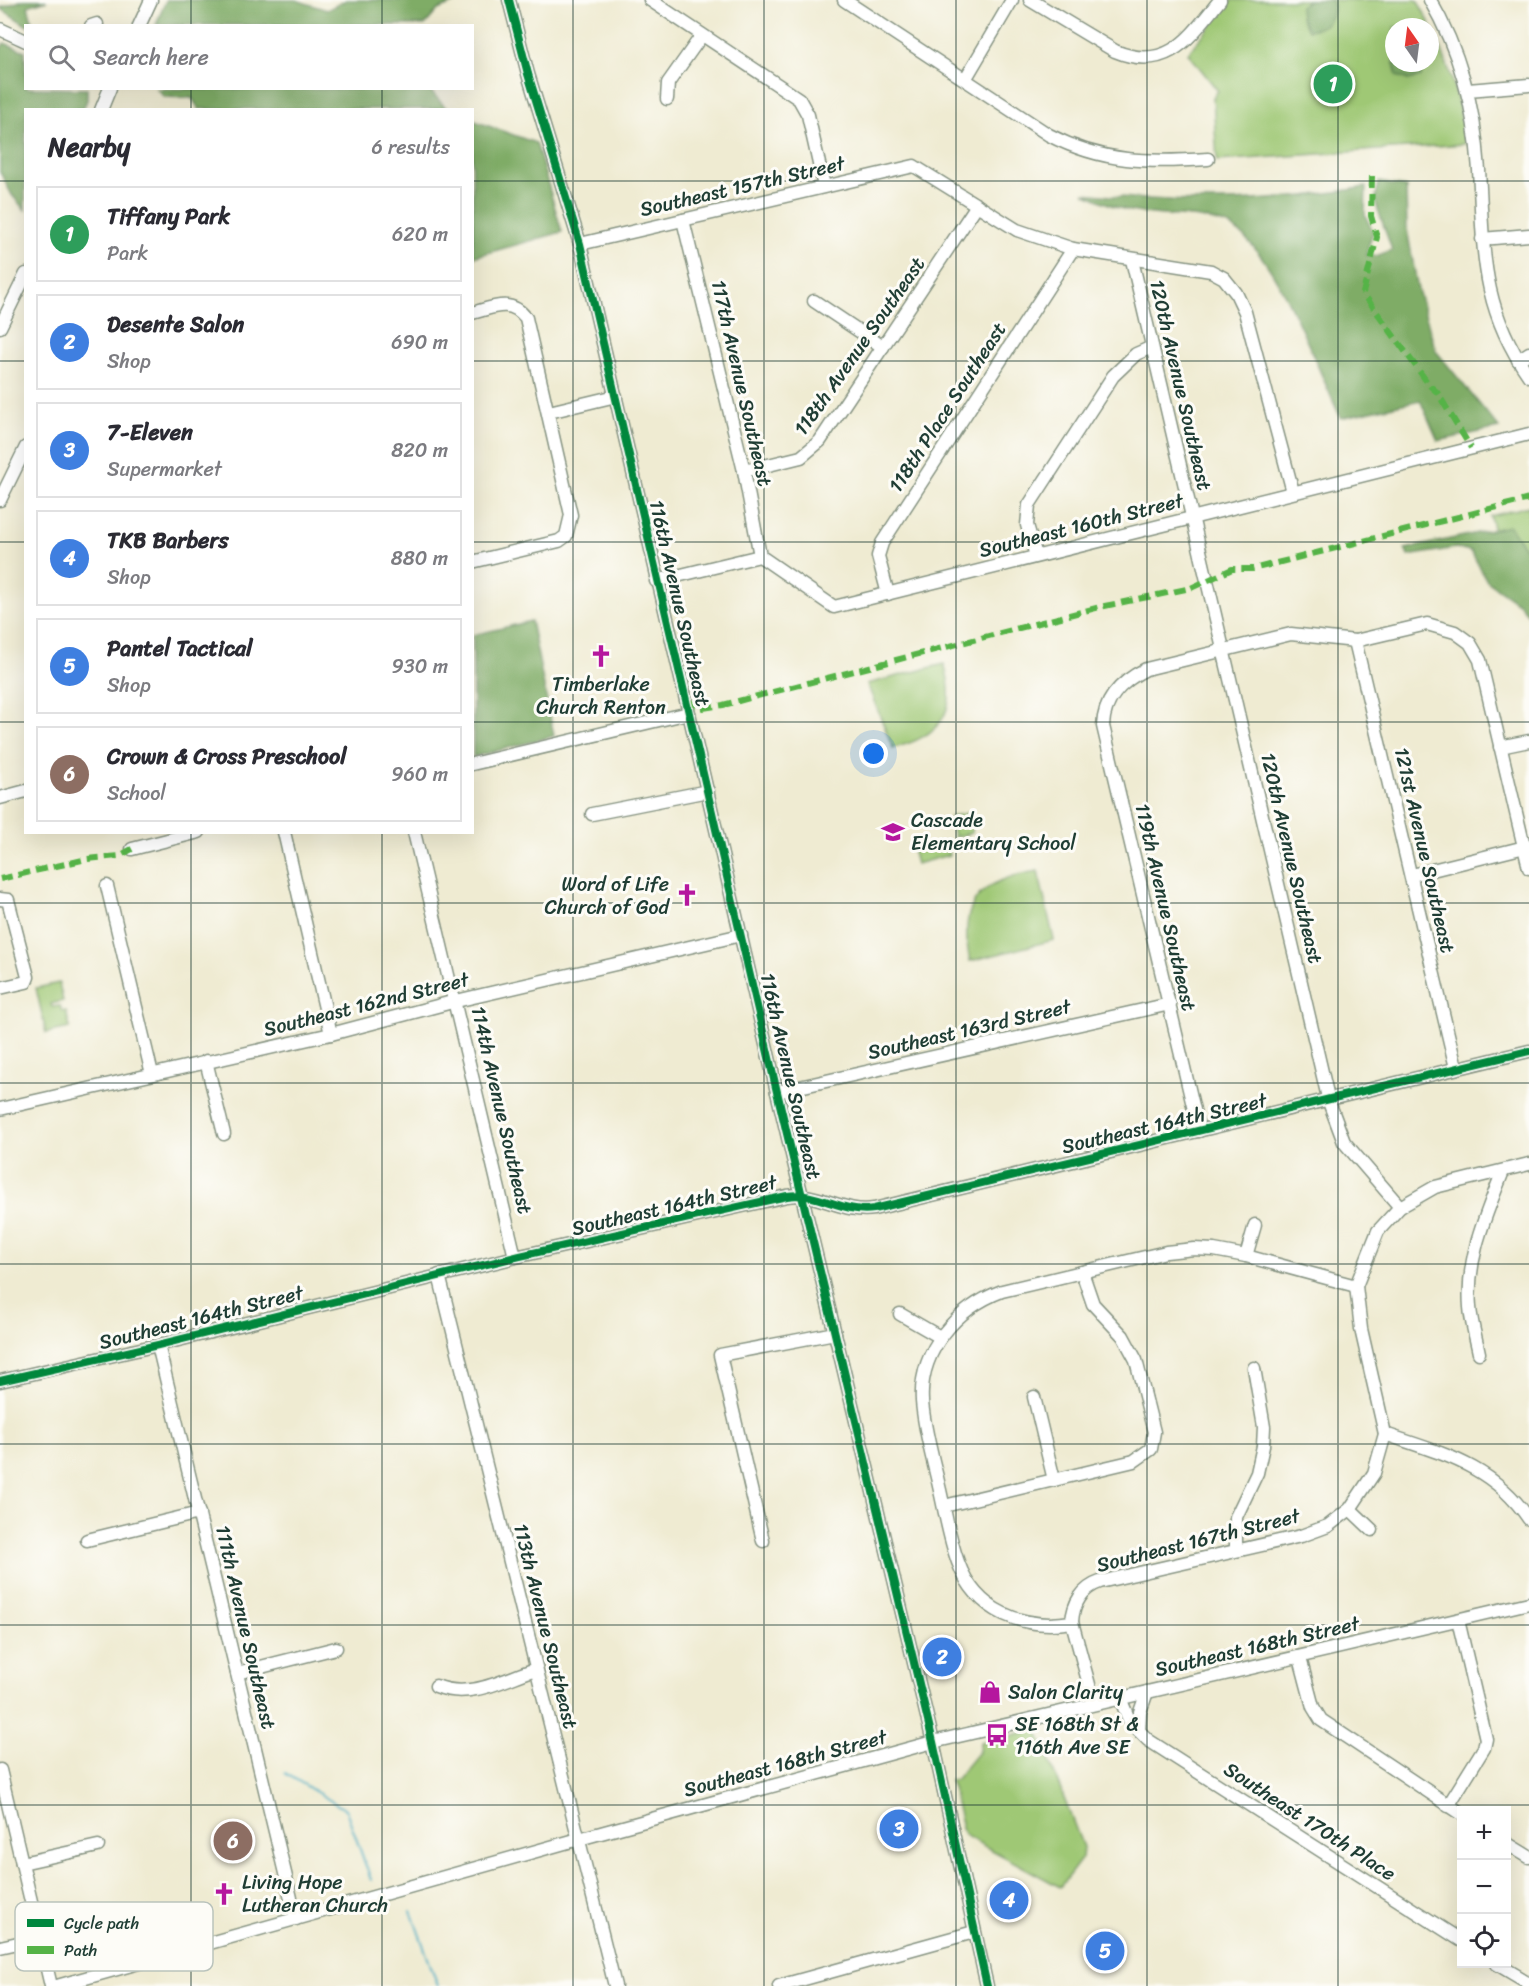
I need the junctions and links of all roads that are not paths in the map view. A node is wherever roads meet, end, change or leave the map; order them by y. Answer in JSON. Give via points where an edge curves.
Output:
{"nodes":[{"id":1,"x":151,"y":0,"type":"edge"},
{"id":2,"x":509,"y":0,"type":"edge"},
{"id":3,"x":650,"y":0,"type":"edge"},
{"id":4,"x":844,"y":0,"type":"edge"},
{"id":5,"x":1012,"y":0,"type":"edge"},
{"id":6,"x":1030,"y":0,"type":"edge"},
{"id":7,"x":1220,"y":0,"type":"edge"},
{"id":8,"x":1431,"y":0,"type":"edge"},
{"id":9,"x":140,"y":24,"type":"edge"},
{"id":10,"x":0,"y":29,"type":"edge"},
{"id":11,"x":702,"y":35,"type":"junction"},
{"id":12,"x":24,"y":40,"type":"edge"},
{"id":13,"x":966,"y":78,"type":"junction"},
{"id":14,"x":1529,"y":86,"type":"edge"},
{"id":15,"x":109,"y":90,"type":"edge"},
{"id":16,"x":1468,"y":90,"type":"junction"},
{"id":17,"x":667,"y":99,"type":"dead end"},
{"id":18,"x":102,"y":108,"type":"edge"},
{"id":19,"x":1208,"y":159,"type":"dead end"},
{"id":20,"x":824,"y":186,"type":"junction"},
{"id":21,"x":977,"y":205,"type":"junction"},
{"id":22,"x":683,"y":220,"type":"junction"},
{"id":23,"x":1529,"y":235,"type":"edge"},
{"id":24,"x":1482,"y":239,"type":"junction"},
{"id":25,"x":579,"y":244,"type":"junction"},
{"id":26,"x":1073,"y":249,"type":"junction"},
{"id":27,"x":1132,"y":260,"type":"junction"},
{"id":28,"x":24,"y":278,"type":"edge"},
{"id":29,"x":814,"y":301,"type":"dead end"},
{"id":30,"x":474,"y":312,"type":"edge"},
{"id":31,"x":0,"y":327,"type":"edge"},
{"id":32,"x":883,"y":347,"type":"junction"},
{"id":33,"x":1152,"y":347,"type":"junction"},
{"id":34,"x":1529,"y":353,"type":"edge"},
{"id":35,"x":1518,"y":360,"type":"junction"},
{"id":36,"x":1529,"y":376,"type":"edge"},
{"id":37,"x":616,"y":396,"type":"junction"},
{"id":38,"x":549,"y":412,"type":"junction"},
{"id":39,"x":1529,"y":434,"type":"edge"},
{"id":40,"x":24,"y":451,"type":"edge"},
{"id":41,"x":744,"y":471,"type":"junction"},
{"id":42,"x":1293,"y":492,"type":"junction"},
{"id":43,"x":0,"y":500,"type":"edge"},
{"id":44,"x":1191,"y":517,"type":"junction"},
{"id":45,"x":760,"y":556,"type":"junction"},
{"id":46,"x":1036,"y":556,"type":"junction"},
{"id":47,"x":474,"y":562,"type":"edge"},
{"id":48,"x":656,"y":581,"type":"junction"},
{"id":49,"x":888,"y":594,"type":"junction"},
{"id":50,"x":1355,"y":641,"type":"junction"},
{"id":51,"x":1224,"y":650,"type":"junction"},
{"id":52,"x":689,"y":713,"type":"junction"},
{"id":53,"x":1529,"y":741,"type":"edge"},
{"id":54,"x":1500,"y":747,"type":"junction"},
{"id":55,"x":474,"y":764,"type":"edge"},
{"id":56,"x":708,"y":791,"type":"junction"},
{"id":57,"x":24,"y":792,"type":"edge"},
{"id":58,"x":0,"y":796,"type":"edge"},
{"id":59,"x":592,"y":814,"type":"dead end"},
{"id":60,"x":191,"y":834,"type":"edge"},
{"id":61,"x":284,"y":834,"type":"edge"},
{"id":62,"x":414,"y":834,"type":"edge"},
{"id":63,"x":1526,"y":847,"type":"edge"},
{"id":64,"x":132,"y":849,"type":"dead end"},
{"id":65,"x":1529,"y":868,"type":"edge"},
{"id":66,"x":1412,"y":875,"type":"junction"},
{"id":67,"x":107,"y":886,"type":"dead end"},
{"id":68,"x":0,"y":899,"type":"edge"},
{"id":69,"x":741,"y":935,"type":"junction"},
{"id":70,"x":0,"y":988,"type":"edge"},
{"id":71,"x":456,"y":1001,"type":"junction"},
{"id":72,"x":1170,"y":1004,"type":"junction"},
{"id":73,"x":331,"y":1034,"type":"junction"},
{"id":74,"x":1529,"y":1051,"type":"edge"},
{"id":75,"x":206,"y":1062,"type":"junction"},
{"id":76,"x":1456,"y":1068,"type":"junction"},
{"id":77,"x":152,"y":1074,"type":"junction"},
{"id":78,"x":777,"y":1092,"type":"junction"},
{"id":79,"x":1329,"y":1101,"type":"junction"},
{"id":80,"x":0,"y":1109,"type":"edge"},
{"id":81,"x":1199,"y":1131,"type":"junction"},
{"id":82,"x":224,"y":1134,"type":"dead end"},
{"id":83,"x":1529,"y":1164,"type":"edge"},
{"id":84,"x":1503,"y":1171,"type":"junction"},
{"id":85,"x":802,"y":1194,"type":"junction"},
{"id":86,"x":1400,"y":1207,"type":"junction"},
{"id":87,"x":1255,"y":1225,"type":"dead end"},
{"id":88,"x":1246,"y":1256,"type":"junction"},
{"id":89,"x":515,"y":1257,"type":"junction"},
{"id":90,"x":1082,"y":1272,"type":"junction"},
{"id":91,"x":439,"y":1275,"type":"junction"},
{"id":92,"x":1356,"y":1286,"type":"junction"},
{"id":93,"x":900,"y":1314,"type":"dead end"},
{"id":94,"x":835,"y":1334,"type":"junction"},
{"id":95,"x":940,"y":1337,"type":"junction"},
{"id":96,"x":158,"y":1345,"type":"junction"},
{"id":97,"x":1479,"y":1353,"type":"dead end"},
{"id":98,"x":1254,"y":1368,"type":"dead end"},
{"id":99,"x":0,"y":1381,"type":"edge"},
{"id":100,"x":1034,"y":1397,"type":"dead end"},
{"id":101,"x":1385,"y":1434,"type":"junction"},
{"id":102,"x":1054,"y":1480,"type":"junction"},
{"id":103,"x":1525,"y":1502,"type":"edge"},
{"id":104,"x":944,"y":1506,"type":"junction"},
{"id":105,"x":1350,"y":1509,"type":"junction"},
{"id":106,"x":198,"y":1513,"type":"junction"},
{"id":107,"x":1529,"y":1519,"type":"edge"},
{"id":108,"x":1372,"y":1530,"type":"dead end"},
{"id":109,"x":87,"y":1540,"type":"dead end"},
{"id":110,"x":763,"y":1541,"type":"dead end"},
{"id":111,"x":1236,"y":1550,"type":"junction"},
{"id":112,"x":1529,"y":1603,"type":"edge"},
{"id":113,"x":1458,"y":1620,"type":"junction"},
{"id":114,"x":1072,"y":1622,"type":"junction"},
{"id":115,"x":336,"y":1648,"type":"dead end"},
{"id":116,"x":1300,"y":1658,"type":"junction"},
{"id":117,"x":536,"y":1669,"type":"junction"},
{"id":118,"x":237,"y":1673,"type":"junction"},
{"id":119,"x":436,"y":1686,"type":"dead end"},
{"id":120,"x":1147,"y":1692,"type":"junction"},
{"id":121,"x":1120,"y":1698,"type":"junction"},
{"id":122,"x":1094,"y":1703,"type":"junction"},
{"id":123,"x":1139,"y":1731,"type":"junction"},
{"id":124,"x":933,"y":1743,"type":"junction"},
{"id":125,"x":0,"y":1770,"type":"edge"},
{"id":126,"x":1448,"y":1806,"type":"junction"},
{"id":127,"x":1457,"y":1812,"type":"edge"},
{"id":128,"x":579,"y":1839,"type":"junction"},
{"id":129,"x":98,"y":1846,"type":"dead end"},
{"id":130,"x":1511,"y":1846,"type":"edge"},
{"id":131,"x":1529,"y":1857,"type":"edge"},
{"id":132,"x":22,"y":1863,"type":"junction"},
{"id":133,"x":31,"y":1902,"type":"edge"},
{"id":134,"x":296,"y":1919,"type":"junction"},
{"id":135,"x":974,"y":1932,"type":"junction"},
{"id":136,"x":1457,"y":1938,"type":"edge"},
{"id":137,"x":213,"y":1942,"type":"edge"},
{"id":138,"x":15,"y":1944,"type":"edge"},
{"id":139,"x":0,"y":1947,"type":"edge"},
{"id":140,"x":1504,"y":1968,"type":"edge"},
{"id":141,"x":48,"y":1971,"type":"edge"},
{"id":142,"x":111,"y":1971,"type":"edge"},
{"id":143,"x":1529,"y":1983,"type":"edge"},
{"id":144,"x":51,"y":1986,"type":"edge"},
{"id":145,"x":57,"y":1986,"type":"edge"},
{"id":146,"x":615,"y":1986,"type":"edge"},
{"id":147,"x":779,"y":1986,"type":"edge"},
{"id":148,"x":987,"y":1986,"type":"edge"}],
"edges":[{"from":1,"to":9,"type":"street"},
{"from":2,"to":25,"type":"street","name":"116th Avenue Southeast"},
{"from":3,"to":11,"type":"street"},
{"from":4,"to":13,"type":"street"},
{"from":5,"to":13,"type":"street"},
{"from":6,"to":7,"type":"street","via":[[1115,51],[1152,59],[1184,43]]},
{"from":8,"to":16,"type":"street","via":[[1456,52]]},
{"from":10,"to":12,"type":"street"},
{"from":11,"to":17,"type":"street","via":[[668,83]]},
{"from":11,"to":20,"type":"street","via":[[799,99],[808,115]]},
{"from":13,"to":19,"type":"street","via":[[1072,147],[1106,157],[1154,163]]},
{"from":14,"to":16,"type":"street"},
{"from":15,"to":18,"type":"street"},
{"from":16,"to":24,"type":"street","via":[[1479,169]]},
{"from":20,"to":21,"type":"street","name":"Southeast 157th Street","via":[[914,166]]},
{"from":20,"to":22,"type":"street","name":"Southeast 157th Street"},
{"from":21,"to":26,"type":"street","via":[[1017,230]]},
{"from":21,"to":32,"type":"street","name":"118th Avenue Southeast"},
{"from":22,"to":25,"type":"street","name":"Southeast 157th Street"},
{"from":22,"to":41,"type":"street","name":"117th Avenue Southeast"},
{"from":23,"to":24,"type":"street"},
{"from":24,"to":35,"type":"street","via":[[1493,308]]},
{"from":25,"to":37,"type":"street","name":"116th Avenue Southeast"},
{"from":26,"to":27,"type":"street"},
{"from":26,"to":49,"type":"street","name":"118th Place Southeast","via":[[882,543],[878,556]]},
{"from":27,"to":33,"type":"street","name":"120th Avenue Southeast"},
{"from":27,"to":42,"type":"street","via":[[1195,267],[1224,278],[1236,293],[1245,312]]},
{"from":28,"to":31,"type":"street"},
{"from":29,"to":32,"type":"street"},
{"from":30,"to":38,"type":"street","via":[[506,304],[526,318]]},
{"from":32,"to":41,"type":"street","name":"118th Avenue Southeast","via":[[813,450],[801,457]]},
{"from":33,"to":44,"type":"street","name":"120th Avenue Southeast"},
{"from":33,"to":46,"type":"street","via":[[1136,354],[1113,376],[1029,505],[1027,525]]},
{"from":34,"to":35,"type":"street"},
{"from":35,"to":36,"type":"street"},
{"from":37,"to":38,"type":"street"},
{"from":37,"to":48,"type":"street","name":"116th Avenue Southeast"},
{"from":38,"to":47,"type":"street","via":[[571,515],[566,536]]},
{"from":39,"to":42,"type":"street","name":"Southeast 160th Street"},
{"from":40,"to":43,"type":"street"},
{"from":41,"to":45,"type":"street","name":"117th Avenue Southeast"},
{"from":42,"to":44,"type":"street","name":"Southeast 160th Street"},
{"from":44,"to":46,"type":"street","name":"Southeast 160th Street"},
{"from":44,"to":51,"type":"street","name":"120th Avenue Southeast"},
{"from":45,"to":48,"type":"street"},
{"from":45,"to":49,"type":"street","name":"Southeast 160th Street","via":[[834,607]]},
{"from":46,"to":49,"type":"street","name":"Southeast 160th Street"},
{"from":48,"to":52,"type":"street","name":"116th Avenue Southeast"},
{"from":50,"to":51,"type":"street","via":[[1291,634]]},
{"from":50,"to":54,"type":"street","via":[[1427,624],[1455,632],[1470,643],[1480,660]]},
{"from":50,"to":66,"type":"street","name":"121st Avenue Southeast"},
{"from":51,"to":72,"type":"street","name":"119th Avenue Southeast","via":[[1132,676],[1114,692],[1104,713],[1103,726]]},
{"from":51,"to":79,"type":"street","name":"120th Avenue Southeast"},
{"from":52,"to":55,"type":"street"},
{"from":52,"to":56,"type":"street","name":"116th Avenue Southeast"},
{"from":53,"to":54,"type":"street"},
{"from":54,"to":63,"type":"street"},
{"from":56,"to":59,"type":"street"},
{"from":56,"to":69,"type":"street","name":"116th Avenue Southeast"},
{"from":57,"to":58,"type":"street"},
{"from":60,"to":64,"type":"street"},
{"from":61,"to":73,"type":"street"},
{"from":62,"to":71,"type":"street","name":"114th Avenue Southeast"},
{"from":63,"to":65,"type":"street"},
{"from":63,"to":66,"type":"street"},
{"from":66,"to":76,"type":"street","name":"121st Avenue Southeast"},
{"from":67,"to":77,"type":"street"},
{"from":68,"to":70,"type":"street","via":[[8,900],[28,976],[26,982]]},
{"from":69,"to":71,"type":"street","name":"Southeast 162nd Street"},
{"from":69,"to":78,"type":"street","name":"116th Avenue Southeast"},
{"from":71,"to":73,"type":"street","name":"Southeast 162nd Street"},
{"from":71,"to":89,"type":"street","name":"114th Avenue Southeast"},
{"from":72,"to":78,"type":"street","name":"Southeast 163rd Street"},
{"from":72,"to":81,"type":"street","name":"119th Avenue Southeast"},
{"from":73,"to":75,"type":"street","name":"Southeast 162nd Street"},
{"from":74,"to":76,"type":"street","name":"Southeast 164th Street"},
{"from":75,"to":77,"type":"street","name":"Southeast 162nd Street"},
{"from":75,"to":82,"type":"street"},
{"from":76,"to":79,"type":"street","name":"Southeast 164th Street"},
{"from":77,"to":80,"type":"street","name":"Southeast 162nd Street"},
{"from":78,"to":85,"type":"street","name":"116th Avenue Southeast"},
{"from":79,"to":81,"type":"street","name":"Southeast 164th Street"},
{"from":79,"to":86,"type":"street","name":"120th Avenue Southeast","via":[[1344,1142]]},
{"from":81,"to":85,"type":"street","name":"Southeast 164th Street","via":[[874,1209],[856,1210]]},
{"from":83,"to":84,"type":"street"},
{"from":84,"to":86,"type":"street","via":[[1435,1187]]},
{"from":84,"to":97,"type":"street","via":[[1478,1234],[1470,1270],[1470,1307]]},
{"from":85,"to":89,"type":"street","name":"Southeast 164th Street"},
{"from":85,"to":94,"type":"street","name":"116th Avenue Southeast"},
{"from":86,"to":92,"type":"street","via":[[1378,1231]]},
{"from":87,"to":88,"type":"street"},
{"from":88,"to":90,"type":"street","via":[[1214,1250],[1179,1250]]},
{"from":88,"to":92,"type":"street"},
{"from":89,"to":91,"type":"street","name":"Southeast 164th Street"},
{"from":90,"to":95,"type":"street","via":[[988,1296],[960,1315]]},
{"from":90,"to":102,"type":"street","via":[[1093,1304],[1123,1336],[1136,1360],[1154,1432],[1151,1449],[1134,1461]]},
{"from":91,"to":96,"type":"street","name":"Southeast 164th Street"},
{"from":91,"to":117,"type":"street","name":"113th Avenue Southeast"},
{"from":92,"to":101,"type":"street","via":[[1360,1329]]},
{"from":93,"to":95,"type":"street"},
{"from":94,"to":110,"type":"street","via":[[720,1355]]},
{"from":94,"to":124,"type":"street","name":"116th Avenue Southeast"},
{"from":95,"to":104,"type":"street","via":[[928,1364],[922,1400]]},
{"from":96,"to":99,"type":"street","name":"Southeast 164th Street"},
{"from":96,"to":106,"type":"street","name":"111th Avenue Southeast"},
{"from":98,"to":111,"type":"street","via":[[1264,1427],[1263,1446],[1257,1473],[1236,1517]]},
{"from":100,"to":102,"type":"street"},
{"from":101,"to":103,"type":"street","via":[[1480,1470]]},
{"from":101,"to":105,"type":"street","name":"Southeast 167th Street","via":[[1374,1473]]},
{"from":102,"to":104,"type":"street"},
{"from":103,"to":107,"type":"street"},
{"from":104,"to":114,"type":"street","via":[[958,1563],[983,1598],[1022,1622]]},
{"from":105,"to":108,"type":"street"},
{"from":105,"to":111,"type":"street","name":"Southeast 167th Street","via":[[1316,1531]]},
{"from":106,"to":109,"type":"street"},
{"from":106,"to":118,"type":"street","name":"111th Avenue Southeast"},
{"from":111,"to":114,"type":"street","name":"Southeast 167th Street","via":[[1094,1584],[1076,1603]]},
{"from":112,"to":113,"type":"street","name":"Southeast 168th Street"},
{"from":113,"to":116,"type":"street","name":"Southeast 168th Street"},
{"from":113,"to":126,"type":"street","via":[[1486,1739]]},
{"from":114,"to":122,"type":"street"},
{"from":115,"to":118,"type":"street"},
{"from":116,"to":120,"type":"street","name":"Southeast 168th Street"},
{"from":116,"to":126,"type":"street","via":[[1313,1707],[1321,1720]]},
{"from":117,"to":119,"type":"street","via":[[511,1681],[456,1692]]},
{"from":117,"to":128,"type":"street","name":"113th Avenue Southeast"},
{"from":118,"to":134,"type":"street","name":"111th Avenue Southeast"},
{"from":120,"to":121,"type":"street","name":"Southeast 168th Street"},
{"from":120,"to":123,"type":"street"},
{"from":121,"to":122,"type":"street","name":"Southeast 168th Street"},
{"from":121,"to":123,"type":"street","name":"Southeast 170th Place","via":[[1130,1722]]},
{"from":122,"to":124,"type":"street","name":"Southeast 168th Street"},
{"from":123,"to":136,"type":"street","name":"Southeast 170th Place"},
{"from":124,"to":128,"type":"street","name":"Southeast 168th Street"},
{"from":124,"to":135,"type":"street","name":"116th Avenue Southeast"},
{"from":125,"to":132,"type":"street"},
{"from":126,"to":127,"type":"street"},
{"from":128,"to":134,"type":"street","name":"Southeast 168th Street"},
{"from":128,"to":146,"type":"street","name":"113th Avenue Southeast"},
{"from":129,"to":132,"type":"street"},
{"from":130,"to":131,"type":"street"},
{"from":132,"to":133,"type":"street"},
{"from":134,"to":137,"type":"street","name":"Southeast 168th Street"},
{"from":135,"to":147,"type":"street"},
{"from":135,"to":148,"type":"street","name":"116th Avenue Southeast"},
{"from":138,"to":139,"type":"street"},
{"from":140,"to":143,"type":"street"},
{"from":141,"to":144,"type":"street"},
{"from":142,"to":145,"type":"street","name":"Southeast 168th Street"}]}
